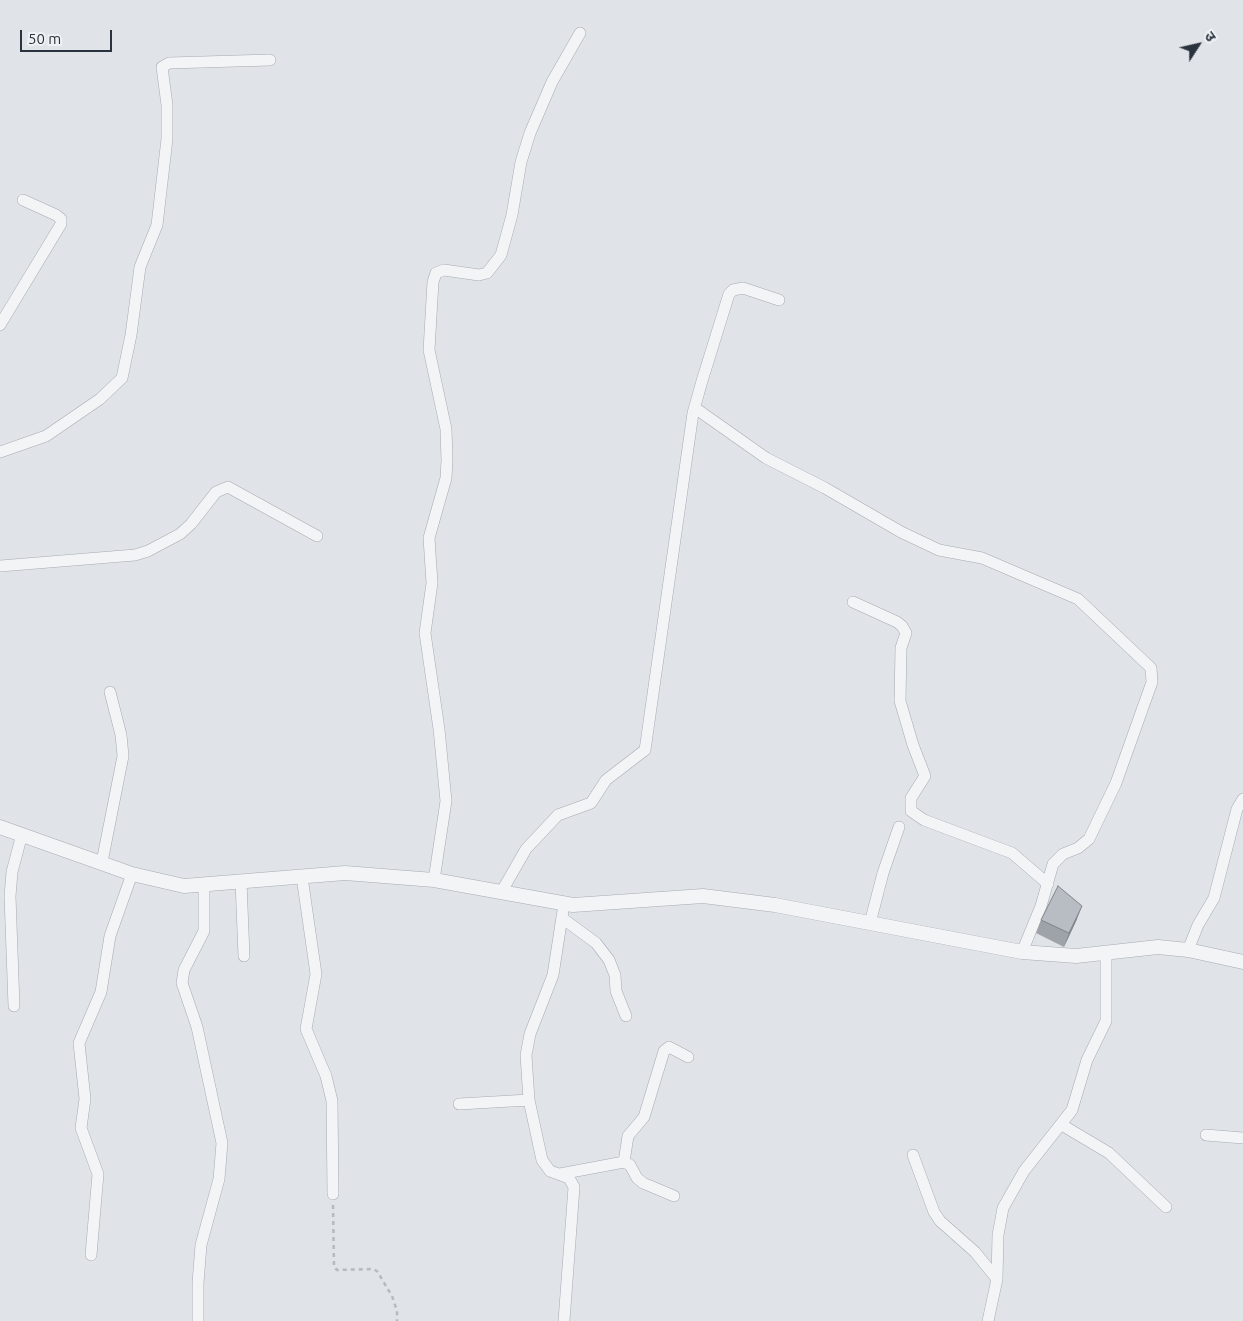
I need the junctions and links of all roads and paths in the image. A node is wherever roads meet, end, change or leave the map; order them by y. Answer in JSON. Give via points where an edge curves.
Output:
{"nodes":[{"id":1,"x":580,"y":33,"type":"dead end"},
{"id":2,"x":270,"y":60,"type":"dead end"},
{"id":3,"x":23,"y":200,"type":"dead end"},
{"id":4,"x":779,"y":300,"type":"dead end"},
{"id":5,"x":0,"y":325,"type":"edge"},
{"id":6,"x":695,"y":408,"type":"junction"},
{"id":7,"x":0,"y":452,"type":"edge"},
{"id":8,"x":317,"y":536,"type":"dead end"},
{"id":9,"x":0,"y":566,"type":"edge"},
{"id":10,"x":852,"y":602,"type":"dead end"},
{"id":11,"x":110,"y":692,"type":"dead end"},
{"id":12,"x":1243,"y":799,"type":"edge"},
{"id":13,"x":0,"y":827,"type":"edge"},
{"id":14,"x":899,"y":827,"type":"dead end"},
{"id":15,"x":22,"y":834,"type":"junction"},
{"id":16,"x":102,"y":862,"type":"junction"},
{"id":17,"x":132,"y":874,"type":"junction"},
{"id":18,"x":302,"y":877,"type":"junction"},
{"id":19,"x":434,"y":880,"type":"junction"},
{"id":20,"x":241,"y":882,"type":"junction"},
{"id":21,"x":1048,"y":884,"type":"junction"},
{"id":22,"x":204,"y":885,"type":"junction"},
{"id":23,"x":502,"y":891,"type":"junction"},
{"id":24,"x":564,"y":904,"type":"junction"},
{"id":25,"x":562,"y":918,"type":"junction"},
{"id":26,"x":870,"y":923,"type":"junction"},
{"id":27,"x":1188,"y":950,"type":"junction"},
{"id":28,"x":1022,"y":952,"type":"junction"},
{"id":29,"x":1106,"y":954,"type":"junction"},
{"id":30,"x":244,"y":956,"type":"dead end"},
{"id":31,"x":1243,"y":962,"type":"edge"},
{"id":32,"x":14,"y":1006,"type":"dead end"},
{"id":33,"x":626,"y":1016,"type":"dead end"},
{"id":34,"x":688,"y":1057,"type":"dead end"},
{"id":35,"x":529,"y":1100,"type":"junction"},
{"id":36,"x":459,"y":1104,"type":"dead end"},
{"id":37,"x":1062,"y":1125,"type":"junction"},
{"id":38,"x":1206,"y":1135,"type":"dead end"},
{"id":39,"x":1243,"y":1138,"type":"edge"},
{"id":40,"x":913,"y":1155,"type":"dead end"},
{"id":41,"x":624,"y":1162,"type":"junction"},
{"id":42,"x":560,"y":1174,"type":"junction"},
{"id":43,"x":333,"y":1194,"type":"joint"},
{"id":44,"x":674,"y":1196,"type":"dead end"},
{"id":45,"x":1166,"y":1207,"type":"dead end"},
{"id":46,"x":91,"y":1255,"type":"dead end"},
{"id":47,"x":997,"y":1279,"type":"junction"},
{"id":48,"x":198,"y":1321,"type":"edge"},
{"id":49,"x":397,"y":1321,"type":"edge"},
{"id":50,"x":564,"y":1321,"type":"edge"},
{"id":51,"x":988,"y":1321,"type":"edge"}],
"edges":[{"from":1,"to":19,"type":"street","via":[[552,82],[530,133],[501,255],[487,274],[444,270],[436,273],[433,282],[429,350],[446,428],[447,460],[446,478],[429,538],[432,583],[425,633],[446,801]]},
{"from":2,"to":7,"type":"street","via":[[170,63],[162,67],[167,139],[157,224],[140,267],[122,378],[105,395],[46,436]]},
{"from":3,"to":5,"type":"street","via":[[56,215],[61,224]]},
{"from":4,"to":6,"type":"street","via":[[743,288],[729,294]]},
{"from":6,"to":21,"type":"street","via":[[766,458],[901,532],[939,550],[982,558],[1078,599],[1151,668],[1152,682],[1118,776],[1092,834],[1085,843],[1057,858]]},
{"from":6,"to":23,"type":"street","via":[[645,750],[606,780],[591,803],[558,814],[526,849]]},
{"from":8,"to":9,"type":"street","via":[[228,487],[216,492],[180,534],[148,551],[135,555]]},
{"from":10,"to":21,"type":"street","via":[[898,622],[906,633],[901,648],[900,701],[925,774],[911,798],[911,810],[924,820],[1012,853]]},
{"from":11,"to":16,"type":"street","via":[[123,756]]},
{"from":12,"to":27,"type":"street","via":[[1237,809],[1214,898]]},
{"from":13,"to":15,"type":"street"},
{"from":14,"to":26,"type":"street"},
{"from":15,"to":16,"type":"street"},
{"from":15,"to":32,"type":"street","via":[[12,872],[10,896]]},
{"from":16,"to":17,"type":"street"},
{"from":17,"to":22,"type":"street","via":[[165,883]]},
{"from":17,"to":46,"type":"street","via":[[110,936],[101,992],[79,1043],[85,1099],[81,1128],[98,1174]]},
{"from":18,"to":19,"type":"street","via":[[345,873]]},
{"from":18,"to":20,"type":"street"},
{"from":18,"to":43,"type":"street","via":[[316,974],[306,1029],[326,1076],[332,1101]]},
{"from":19,"to":23,"type":"street"},
{"from":20,"to":22,"type":"street"},
{"from":20,"to":30,"type":"street"},
{"from":21,"to":28,"type":"street"},
{"from":22,"to":48,"type":"street","via":[[204,931],[184,970],[182,983],[197,1027],[222,1143],[219,1179],[202,1245]]},
{"from":23,"to":24,"type":"street"},
{"from":24,"to":25,"type":"street"},
{"from":24,"to":26,"type":"street","via":[[703,896],[775,905]]},
{"from":25,"to":33,"type":"street","via":[[596,943],[610,960],[616,991]]},
{"from":25,"to":35,"type":"street","via":[[553,976],[527,1045]]},
{"from":26,"to":28,"type":"street"},
{"from":27,"to":29,"type":"street","via":[[1149,947]]},
{"from":27,"to":31,"type":"street"},
{"from":28,"to":29,"type":"street","via":[[1066,956]]},
{"from":29,"to":37,"type":"street","via":[[1106,1021],[1088,1060],[1075,1103]]},
{"from":34,"to":41,"type":"street","via":[[669,1047],[664,1051],[644,1117],[628,1136]]},
{"from":35,"to":36,"type":"street"},
{"from":35,"to":42,"type":"street","via":[[542,1160],[550,1170]]},
{"from":37,"to":45,"type":"street","via":[[1108,1153]]},
{"from":37,"to":47,"type":"street","via":[[1024,1171],[1006,1201],[998,1235]]},
{"from":38,"to":39,"type":"street"},
{"from":40,"to":47,"type":"street","via":[[940,1221],[975,1252]]},
{"from":41,"to":42,"type":"street"},
{"from":41,"to":44,"type":"street","via":[[630,1165],[643,1184]]},
{"from":42,"to":50,"type":"street","via":[[569,1178],[574,1187]]},
{"from":43,"to":49,"type":"path","via":[[334,1268],[377,1271],[392,1296]]},
{"from":47,"to":51,"type":"street"}]}
